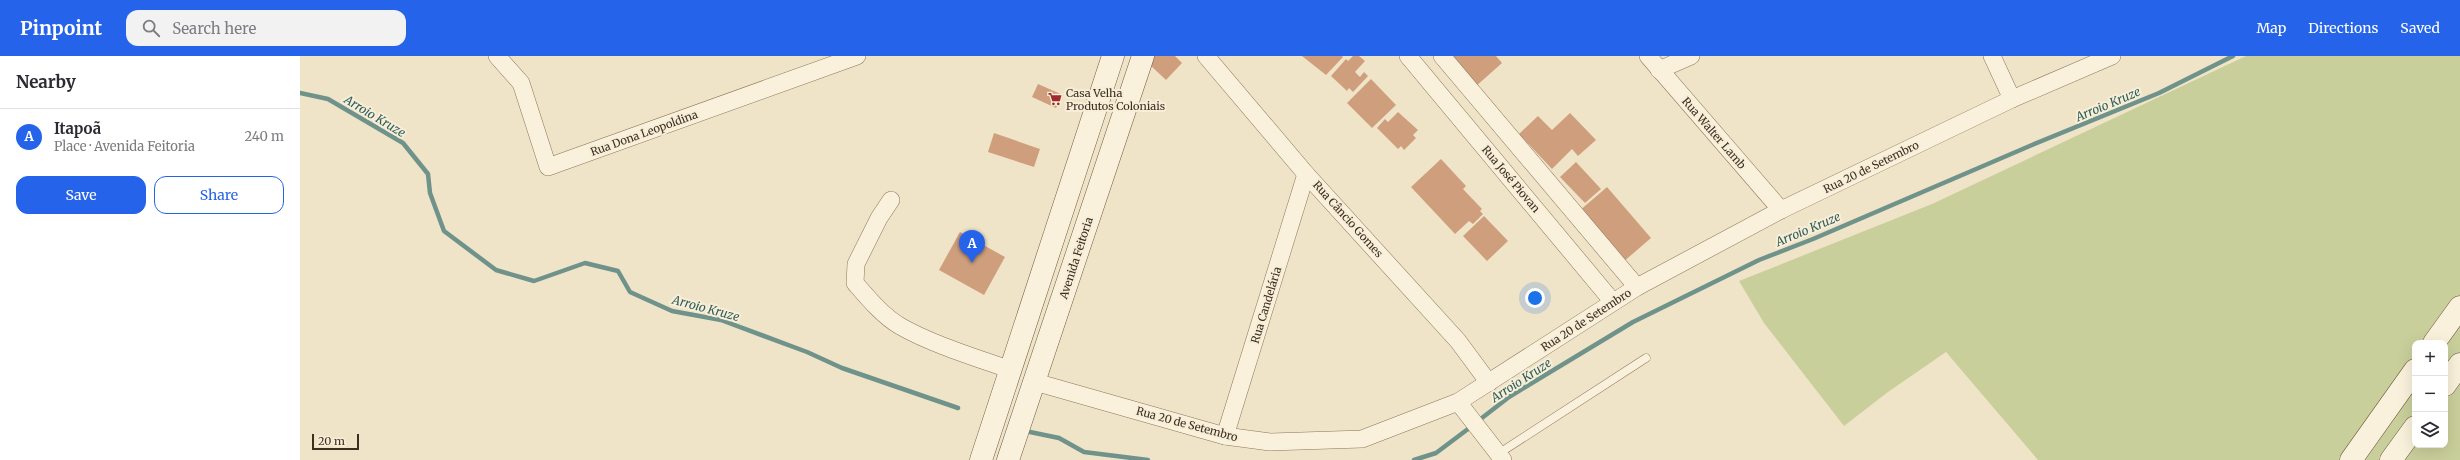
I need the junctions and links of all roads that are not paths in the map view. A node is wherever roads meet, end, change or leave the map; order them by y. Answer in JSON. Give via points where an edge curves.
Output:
{"nodes":[{"id":1,"x":497,"y":56,"type":"edge"},
{"id":2,"x":857,"y":56,"type":"edge"},
{"id":3,"x":1113,"y":56,"type":"edge"},
{"id":4,"x":1143,"y":56,"type":"edge"},
{"id":5,"x":1206,"y":56,"type":"edge"},
{"id":6,"x":1408,"y":56,"type":"edge"},
{"id":7,"x":1442,"y":56,"type":"edge"},
{"id":8,"x":1648,"y":56,"type":"edge"},
{"id":9,"x":1691,"y":56,"type":"edge"},
{"id":10,"x":1992,"y":56,"type":"edge"},
{"id":11,"x":2112,"y":56,"type":"edge"},
{"id":12,"x":1659,"y":70,"type":"junction"},
{"id":13,"x":2012,"y":99,"type":"junction"},
{"id":14,"x":1306,"y":174,"type":"junction"},
{"id":15,"x":891,"y":200,"type":"dead end"},
{"id":16,"x":1781,"y":210,"type":"junction"},
{"id":17,"x":1637,"y":287,"type":"junction"},
{"id":18,"x":1613,"y":302,"type":"junction"},
{"id":19,"x":2460,"y":307,"type":"edge"},
{"id":20,"x":2436,"y":340,"type":"edge"},
{"id":21,"x":1646,"y":358,"type":"dead end"},
{"id":22,"x":2460,"y":364,"type":"edge"},
{"id":23,"x":2412,"y":374,"type":"edge"},
{"id":24,"x":1008,"y":379,"type":"junction"},
{"id":25,"x":2448,"y":381,"type":"edge"},
{"id":26,"x":1489,"y":383,"type":"junction"},
{"id":27,"x":1032,"y":390,"type":"junction"},
{"id":28,"x":1458,"y":402,"type":"junction"},
{"id":29,"x":2412,"y":431,"type":"edge"},
{"id":30,"x":1225,"y":436,"type":"junction"},
{"id":31,"x":1501,"y":457,"type":"edge"},
{"id":32,"x":981,"y":460,"type":"edge"},
{"id":33,"x":1008,"y":460,"type":"edge"},
{"id":34,"x":2351,"y":460,"type":"edge"},
{"id":35,"x":2391,"y":460,"type":"edge"}],
"edges":[{"from":1,"to":2,"type":"street","name":"Rua Dona Leopoldina","via":[[521,83],[548,167]]},
{"from":3,"to":24,"type":"main road"},
{"from":4,"to":27,"type":"main road","name":"Avenida Feitoria"},
{"from":5,"to":14,"type":"street","name":"Rua Câncio Gomes"},
{"from":6,"to":18,"type":"street","name":"Rua José Piovan"},
{"from":7,"to":17,"type":"street"},
{"from":8,"to":12,"type":"street","name":"Rua Walter Lamb"},
{"from":9,"to":12,"type":"street"},
{"from":10,"to":13,"type":"street"},
{"from":11,"to":13,"type":"street","name":"Rua 20 de Setembro"},
{"from":12,"to":16,"type":"street","name":"Rua Walter Lamb"},
{"from":13,"to":16,"type":"street","name":"Rua 20 de Setembro"},
{"from":14,"to":26,"type":"street","name":"Rua Câncio Gomes","via":[[1458,341]]},
{"from":14,"to":30,"type":"street","name":"Rua Candelária"},
{"from":15,"to":24,"type":"street","via":[[856,264],[855,283],[899,325],[968,355]]},
{"from":16,"to":17,"type":"street","name":"Rua 20 de Setembro"},
{"from":17,"to":18,"type":"street","name":"Rua 20 de Setembro"},
{"from":18,"to":26,"type":"street","name":"Rua 20 de Setembro"},
{"from":19,"to":20,"type":"main road"},
{"from":21,"to":31,"type":"lane"},
{"from":22,"to":25,"type":"main road"},
{"from":23,"to":34,"type":"main road"},
{"from":24,"to":27,"type":"main road"},
{"from":24,"to":32,"type":"main road"},
{"from":26,"to":28,"type":"street","name":"Rua 20 de Setembro"},
{"from":27,"to":30,"type":"street","name":"Rua 20 de Setembro"},
{"from":27,"to":33,"type":"main road","name":"Avenida Feitoria"},
{"from":28,"to":30,"type":"street","name":"Rua 20 de Setembro","via":[[1362,439],[1270,442]]},
{"from":28,"to":31,"type":"street"},
{"from":29,"to":35,"type":"main road"}]}
